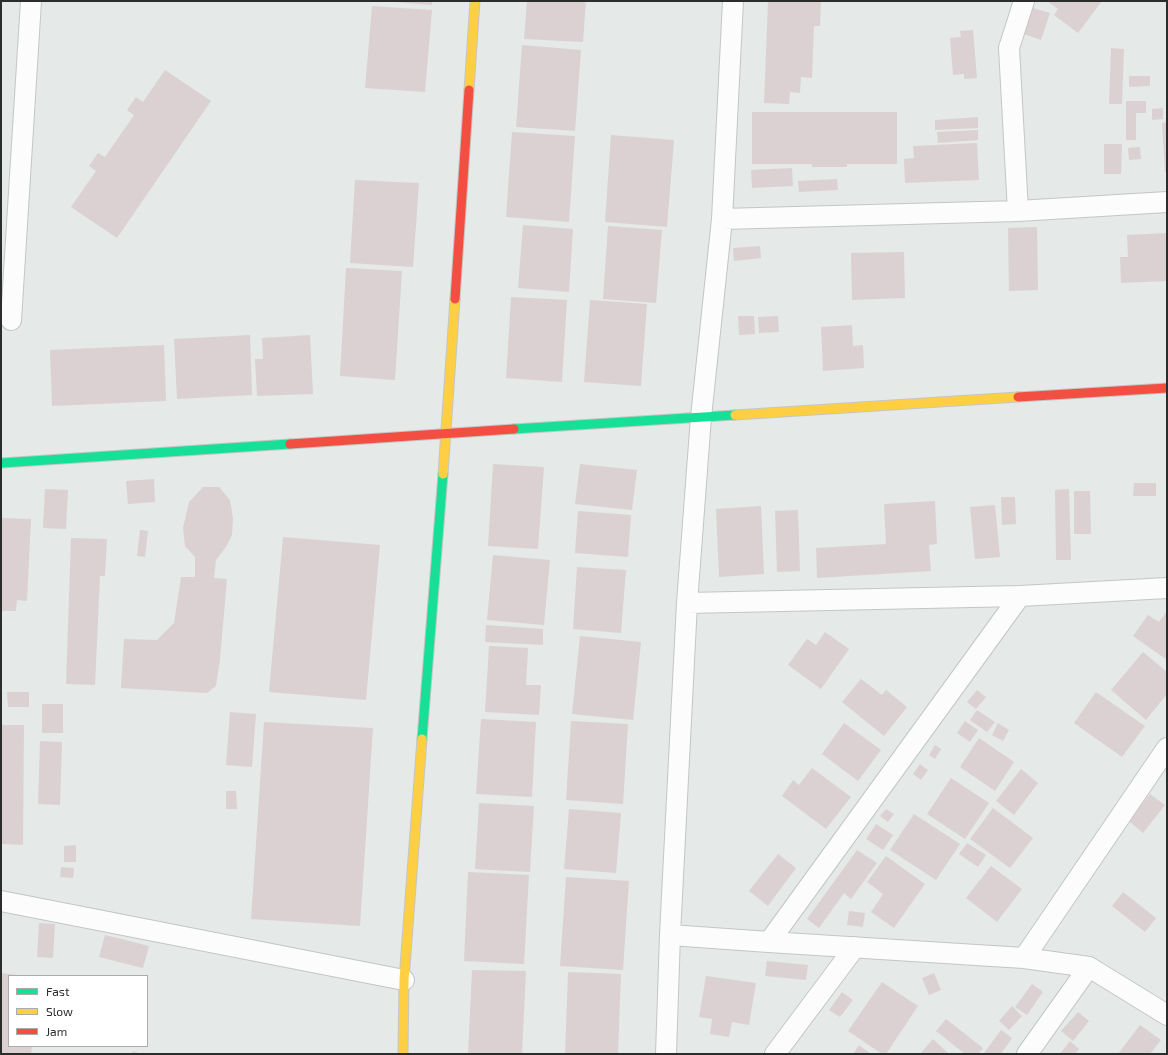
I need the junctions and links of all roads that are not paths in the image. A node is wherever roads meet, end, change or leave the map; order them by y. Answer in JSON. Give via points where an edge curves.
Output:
{"nodes":[{"id":1,"x":31,"y":1,"type":"edge"},
{"id":2,"x":475,"y":1,"type":"edge"},
{"id":3,"x":733,"y":1,"type":"edge"},
{"id":4,"x":1024,"y":1,"type":"edge"},
{"id":5,"x":1167,"y":202,"type":"edge"},
{"id":6,"x":1018,"y":211,"type":"junction"},
{"id":7,"x":722,"y":219,"type":"junction"},
{"id":8,"x":11,"y":320,"type":"dead end"},
{"id":9,"x":1167,"y":388,"type":"edge"},
{"id":10,"x":701,"y":417,"type":"junction"},
{"id":11,"x":446,"y":433,"type":"junction"},
{"id":12,"x":1,"y":464,"type":"edge"},
{"id":13,"x":1167,"y":588,"type":"edge"},
{"id":14,"x":1020,"y":596,"type":"junction"},
{"id":15,"x":687,"y":603,"type":"junction"},
{"id":16,"x":1167,"y":748,"type":"edge"},
{"id":17,"x":1,"y":901,"type":"edge"},
{"id":18,"x":670,"y":935,"type":"junction"},
{"id":19,"x":769,"y":942,"type":"junction"},
{"id":20,"x":855,"y":947,"type":"junction"},
{"id":21,"x":1024,"y":958,"type":"junction"},
{"id":22,"x":1089,"y":967,"type":"junction"},
{"id":23,"x":404,"y":980,"type":"junction"},
{"id":24,"x":1167,"y":1016,"type":"edge"},
{"id":25,"x":403,"y":1054,"type":"edge"},
{"id":26,"x":666,"y":1054,"type":"edge"},
{"id":27,"x":775,"y":1054,"type":"edge"},
{"id":28,"x":1027,"y":1054,"type":"edge"}],
"edges":[{"from":1,"to":8,"type":"street"},
{"from":2,"to":11,"type":"street"},
{"from":3,"to":7,"type":"street"},
{"from":4,"to":6,"type":"street","via":[[1009,48]]},
{"from":5,"to":6,"type":"street"},
{"from":6,"to":7,"type":"street"},
{"from":7,"to":10,"type":"street"},
{"from":9,"to":10,"type":"street"},
{"from":10,"to":11,"type":"street"},
{"from":10,"to":15,"type":"street"},
{"from":11,"to":12,"type":"street"},
{"from":11,"to":23,"type":"street"},
{"from":13,"to":14,"type":"street"},
{"from":14,"to":15,"type":"street"},
{"from":14,"to":19,"type":"street"},
{"from":15,"to":18,"type":"street"},
{"from":16,"to":21,"type":"street"},
{"from":17,"to":23,"type":"street"},
{"from":18,"to":19,"type":"street"},
{"from":18,"to":26,"type":"street"},
{"from":19,"to":20,"type":"street"},
{"from":20,"to":21,"type":"street"},
{"from":20,"to":27,"type":"street"},
{"from":21,"to":22,"type":"street"},
{"from":22,"to":24,"type":"street"},
{"from":22,"to":28,"type":"street"},
{"from":23,"to":25,"type":"street"}]}
